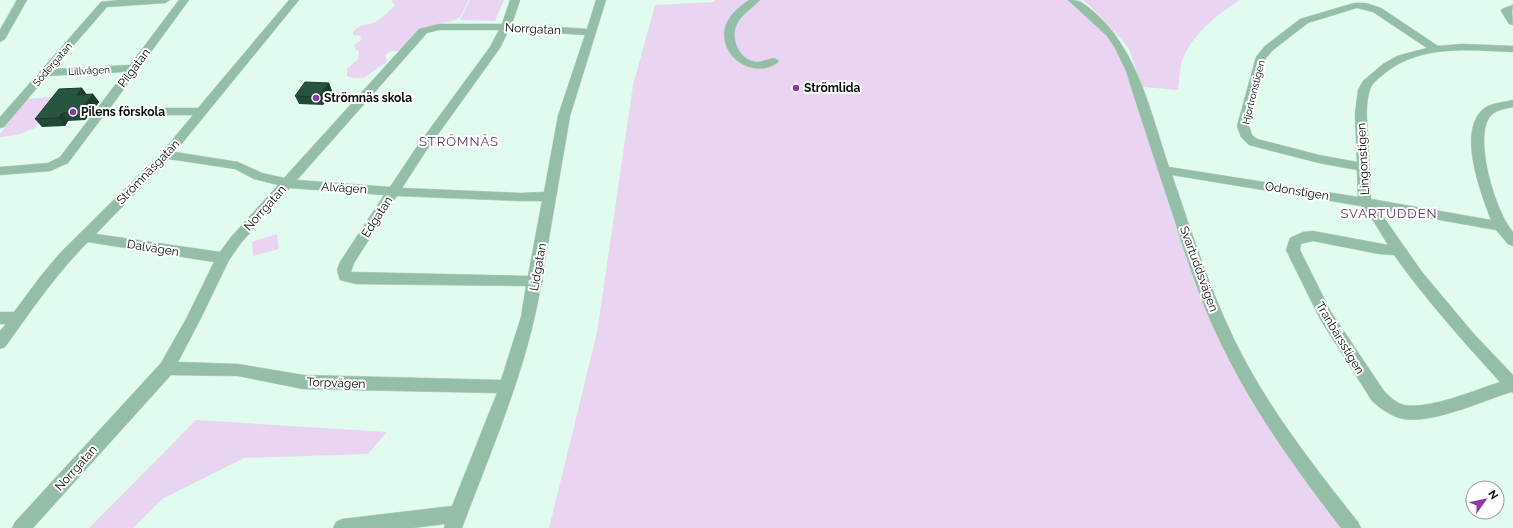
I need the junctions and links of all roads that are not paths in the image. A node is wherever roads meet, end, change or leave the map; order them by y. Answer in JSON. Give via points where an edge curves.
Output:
{"nodes":[{"id":1,"x":22,"y":0,"type":"edge"},
{"id":2,"x":165,"y":0,"type":"edge"},
{"id":3,"x":184,"y":0,"type":"edge"},
{"id":4,"x":294,"y":0,"type":"edge"},
{"id":5,"x":515,"y":0,"type":"edge"},
{"id":6,"x":601,"y":0,"type":"edge"},
{"id":7,"x":755,"y":0,"type":"edge"},
{"id":8,"x":1073,"y":0,"type":"edge"},
{"id":9,"x":1513,"y":8,"type":"edge"},
{"id":10,"x":1513,"y":22,"type":"edge"},
{"id":11,"x":506,"y":27,"type":"junction"},
{"id":12,"x":590,"y":32,"type":"junction"},
{"id":13,"x":0,"y":39,"type":"edge"},
{"id":14,"x":1513,"y":48,"type":"edge"},
{"id":15,"x":1436,"y":49,"type":"junction"},
{"id":16,"x":774,"y":61,"type":"dead end"},
{"id":17,"x":134,"y":68,"type":"junction"},
{"id":18,"x":43,"y":73,"type":"junction"},
{"id":19,"x":1513,"y":102,"type":"edge"},
{"id":20,"x":202,"y":111,"type":"junction"},
{"id":21,"x":102,"y":112,"type":"junction"},
{"id":22,"x":0,"y":124,"type":"edge"},
{"id":23,"x":166,"y":155,"type":"junction"},
{"id":24,"x":1363,"y":167,"type":"junction"},
{"id":25,"x":1164,"y":170,"type":"junction"},
{"id":26,"x":0,"y":171,"type":"edge"},
{"id":27,"x":287,"y":183,"type":"junction"},
{"id":28,"x":394,"y":191,"type":"junction"},
{"id":29,"x":550,"y":196,"type":"junction"},
{"id":30,"x":1366,"y":202,"type":"junction"},
{"id":31,"x":1500,"y":226,"type":"junction"},
{"id":32,"x":85,"y":237,"type":"junction"},
{"id":33,"x":1513,"y":241,"type":"edge"},
{"id":34,"x":1398,"y":250,"type":"junction"},
{"id":35,"x":223,"y":258,"type":"junction"},
{"id":36,"x":536,"y":281,"type":"junction"},
{"id":37,"x":0,"y":318,"type":"edge"},
{"id":38,"x":18,"y":318,"type":"junction"},
{"id":39,"x":0,"y":343,"type":"edge"},
{"id":40,"x":167,"y":368,"type":"junction"},
{"id":41,"x":1513,"y":386,"type":"edge"},
{"id":42,"x":507,"y":387,"type":"junction"},
{"id":43,"x":455,"y":521,"type":"edge"},
{"id":44,"x":22,"y":528,"type":"edge"},
{"id":45,"x":342,"y":528,"type":"edge"},
{"id":46,"x":1352,"y":528,"type":"edge"}],
"edges":[{"from":1,"to":13,"type":"street"},
{"from":2,"to":18,"type":"street","name":"Södergatan","via":[[104,4]]},
{"from":3,"to":17,"type":"street","name":"Pilgatan"},
{"from":4,"to":20,"type":"street","name":"Strömnäsgatan"},
{"from":5,"to":11,"type":"street","name":"Edgatan"},
{"from":6,"to":12,"type":"street","name":"Lidgatan"},
{"from":7,"to":16,"type":"street","via":[[734,19],[730,37],[732,46],[745,63],[760,64]]},
{"from":8,"to":25,"type":"street","name":"Svartuddsvägen","via":[[1100,23],[1120,47],[1131,71]]},
{"from":9,"to":10,"type":"street","via":[[1506,11]]},
{"from":11,"to":12,"type":"street","name":"Norrgatan"},
{"from":11,"to":27,"type":"street","name":"Norrgatan","via":[[438,27],[423,31]]},
{"from":11,"to":28,"type":"street","name":"Edgatan","via":[[495,48]]},
{"from":12,"to":29,"type":"street","name":"Lidgatan","via":[[564,116]]},
{"from":14,"to":15,"type":"street","name":"Lingonstigen"},
{"from":15,"to":24,"type":"street","name":"Lingonstigen","via":[[1401,58],[1369,81],[1364,90],[1361,114]]},
{"from":15,"to":24,"type":"street","name":"Hjortronstigen","via":[[1377,10],[1357,5],[1304,21],[1261,57],[1243,126],[1247,137],[1253,142],[1271,148]]},
{"from":17,"to":18,"type":"street","name":"Lillvägen"},
{"from":17,"to":21,"type":"street","name":"Pilgatan"},
{"from":18,"to":22,"type":"street","name":"Södergatan"},
{"from":19,"to":31,"type":"street","via":[[1491,109],[1483,117],[1477,135],[1486,188]]},
{"from":20,"to":21,"type":"street"},
{"from":20,"to":23,"type":"street","name":"Strömnäsgatan"},
{"from":21,"to":26,"type":"street","name":"Pilgatan","via":[[61,163],[50,167]]},
{"from":23,"to":27,"type":"street","name":"Alvägen","via":[[238,166],[258,176]]},
{"from":23,"to":32,"type":"street","name":"Strömnäsgatan"},
{"from":24,"to":30,"type":"street","name":"Lingonstigen"},
{"from":25,"to":30,"type":"street","name":"Odonstigen"},
{"from":25,"to":46,"type":"street","name":"Svartuddsvägen","via":[[1210,302],[1243,372],[1304,466]]},
{"from":27,"to":28,"type":"street","name":"Alvägen"},
{"from":27,"to":35,"type":"street","name":"Norrgatan"},
{"from":28,"to":29,"type":"street","name":"Alvägen"},
{"from":28,"to":36,"type":"street","name":"Edgatan","via":[[347,262],[344,270],[346,276],[356,279]]},
{"from":29,"to":36,"type":"street","name":"Lidgatan"},
{"from":30,"to":31,"type":"street","name":"Odonstigen"},
{"from":30,"to":34,"type":"street","name":"Lingonstigen"},
{"from":31,"to":33,"type":"street"},
{"from":32,"to":35,"type":"street","name":"Dalvägen"},
{"from":32,"to":38,"type":"street","name":"Strömnäsgatan","via":[[45,281]]},
{"from":34,"to":41,"type":"street","name":"Lingonstigen","via":[[1469,338]]},
{"from":34,"to":41,"type":"street","name":"Tranbärsstigen","via":[[1378,249],[1313,236],[1295,241],[1293,250],[1325,315],[1378,396],[1390,406],[1404,412],[1420,413]]},
{"from":35,"to":40,"type":"street","name":"Norrgatan"},
{"from":36,"to":42,"type":"street","name":"Lidgatan"},
{"from":37,"to":38,"type":"street"},
{"from":38,"to":39,"type":"street","name":"Strömnäsgatan"},
{"from":40,"to":42,"type":"street","name":"Torpvägen","via":[[238,370],[303,382],[479,384]]},
{"from":40,"to":44,"type":"street","name":"Norrgatan"},
{"from":42,"to":43,"type":"street","name":"Lidgatan"},
{"from":43,"to":45,"type":"street"}]}
